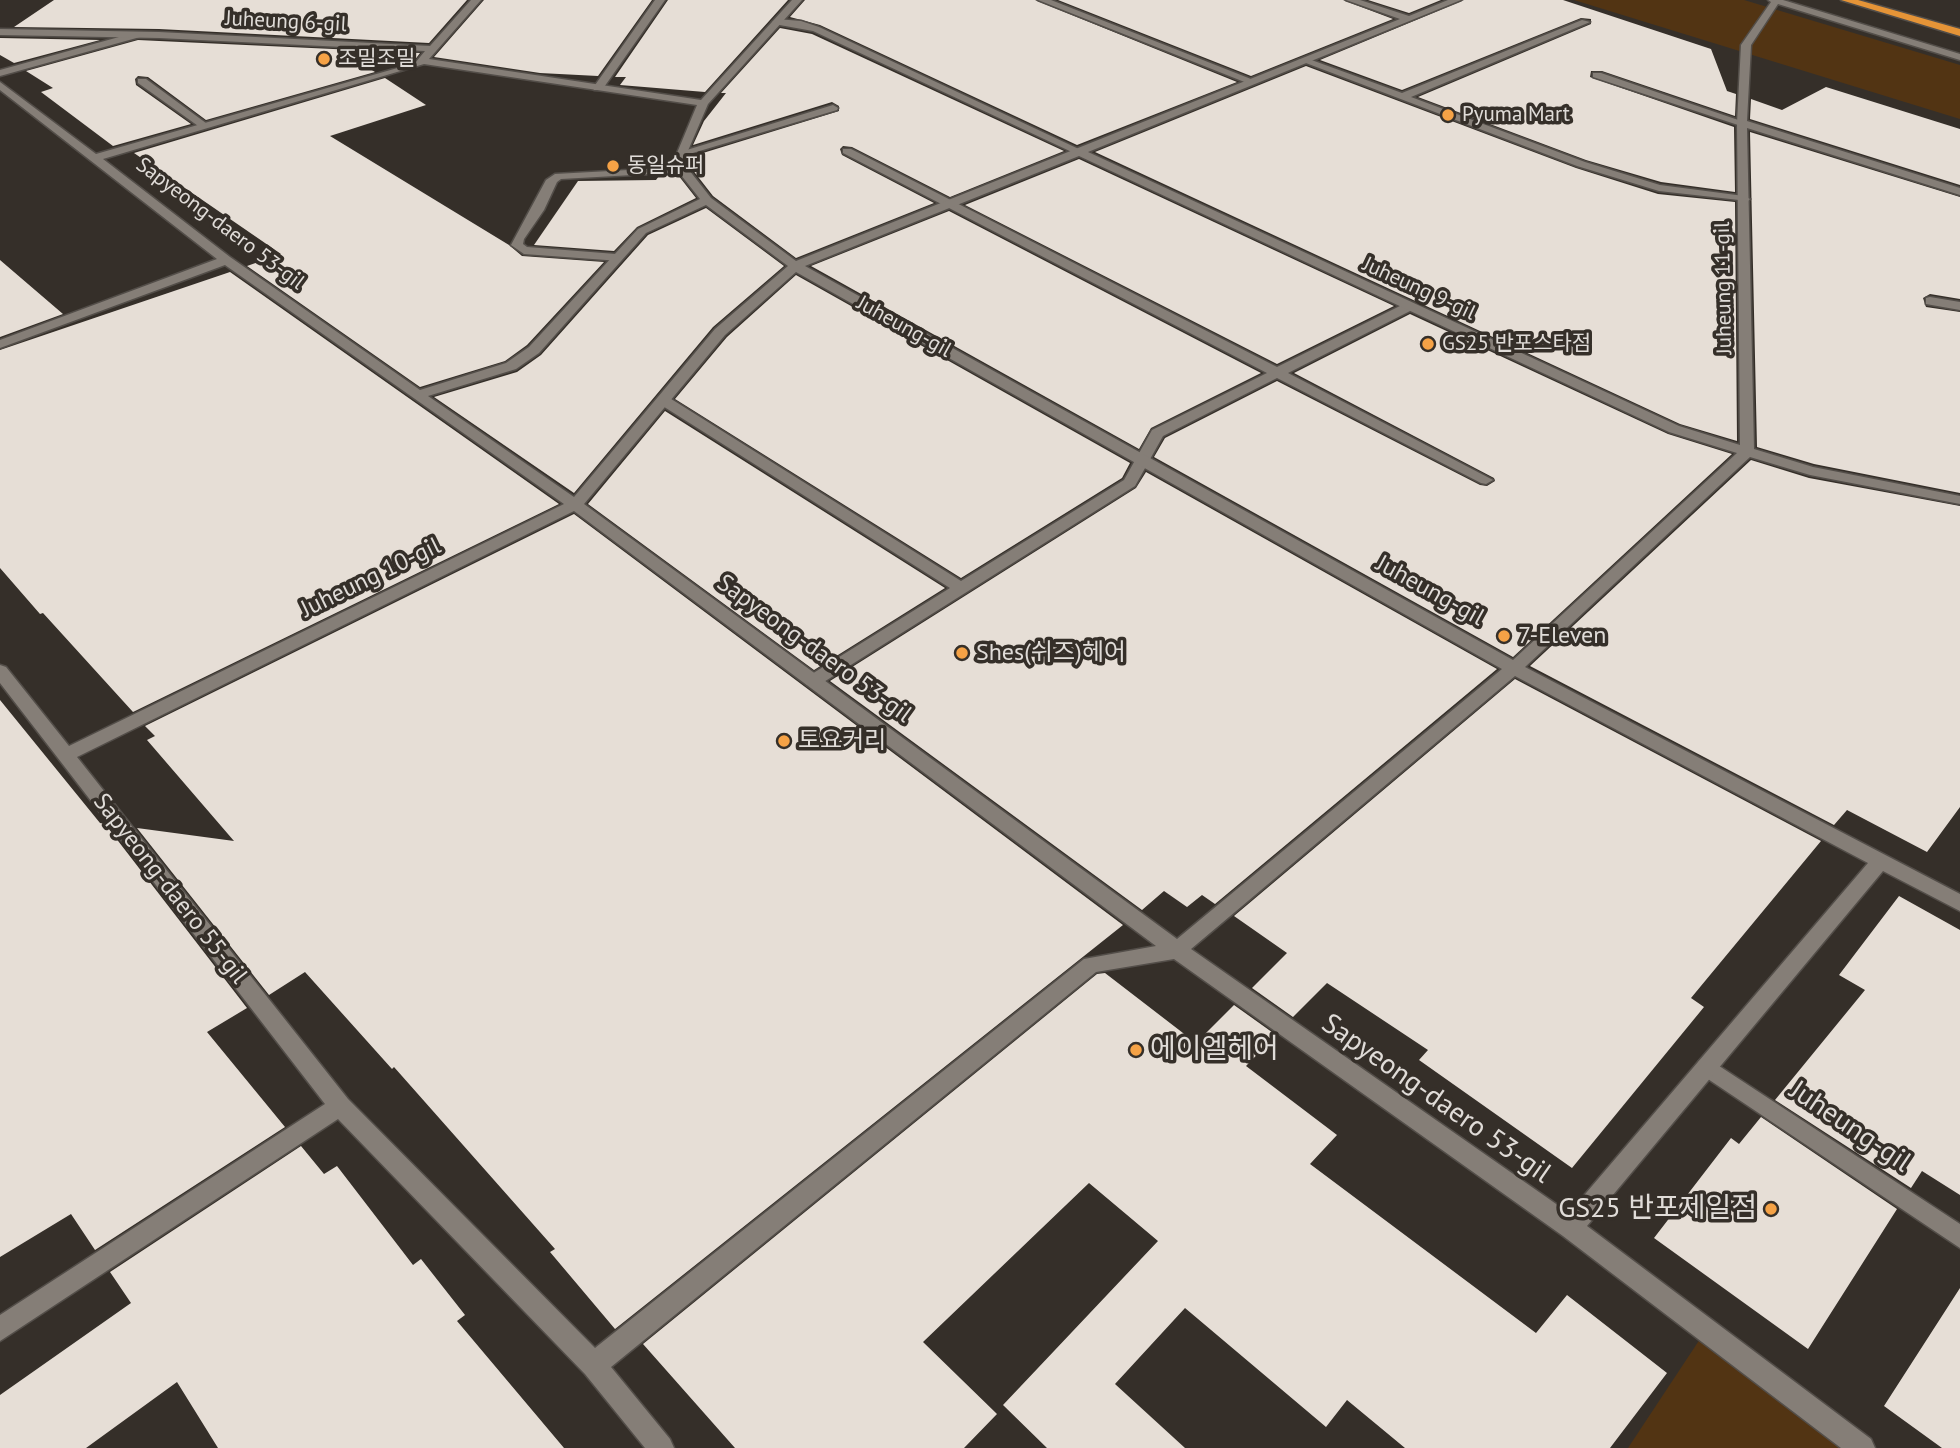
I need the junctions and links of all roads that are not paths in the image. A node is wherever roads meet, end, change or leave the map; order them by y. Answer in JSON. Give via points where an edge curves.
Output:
{"nodes":[{"id":1,"x":476,"y":0,"type":"edge"},
{"id":2,"x":660,"y":0,"type":"edge"},
{"id":3,"x":797,"y":0,"type":"edge"},
{"id":4,"x":1043,"y":0,"type":"edge"},
{"id":5,"x":1351,"y":0,"type":"edge"},
{"id":6,"x":1456,"y":0,"type":"edge"},
{"id":7,"x":1774,"y":0,"type":"edge"},
{"id":8,"x":1846,"y":0,"type":"edge"},
{"id":9,"x":1406,"y":18,"type":"junction"},
{"id":10,"x":777,"y":22,"type":"junction"},
{"id":11,"x":1585,"y":22,"type":"dead end"},
{"id":12,"x":0,"y":32,"type":"edge"},
{"id":13,"x":1960,"y":33,"type":"edge"},
{"id":14,"x":137,"y":35,"type":"junction"},
{"id":15,"x":433,"y":49,"type":"junction"},
{"id":16,"x":1960,"y":57,"type":"edge"},
{"id":17,"x":1303,"y":60,"type":"junction"},
{"id":18,"x":422,"y":61,"type":"junction"},
{"id":19,"x":0,"y":73,"type":"edge"},
{"id":20,"x":1597,"y":75,"type":"dead end"},
{"id":21,"x":142,"y":81,"type":"dead end"},
{"id":22,"x":1251,"y":81,"type":"junction"},
{"id":23,"x":0,"y":85,"type":"edge"},
{"id":24,"x":598,"y":88,"type":"junction"},
{"id":25,"x":1402,"y":97,"type":"junction"},
{"id":26,"x":703,"y":103,"type":"junction"},
{"id":27,"x":833,"y":108,"type":"dead end"},
{"id":28,"x":1742,"y":123,"type":"junction"},
{"id":29,"x":205,"y":126,"type":"junction"},
{"id":30,"x":847,"y":151,"type":"dead end"},
{"id":31,"x":1078,"y":151,"type":"junction"},
{"id":32,"x":682,"y":153,"type":"junction"},
{"id":33,"x":95,"y":158,"type":"junction"},
{"id":34,"x":683,"y":170,"type":"junction"},
{"id":35,"x":1960,"y":192,"type":"edge"},
{"id":36,"x":1744,"y":199,"type":"junction"},
{"id":37,"x":707,"y":200,"type":"junction"},
{"id":38,"x":950,"y":203,"type":"junction"},
{"id":39,"x":616,"y":258,"type":"junction"},
{"id":40,"x":226,"y":260,"type":"junction"},
{"id":41,"x":795,"y":266,"type":"junction"},
{"id":42,"x":1930,"y":301,"type":"dead end"},
{"id":43,"x":1410,"y":306,"type":"junction"},
{"id":44,"x":1960,"y":306,"type":"edge"},
{"id":45,"x":0,"y":344,"type":"edge"},
{"id":46,"x":1277,"y":373,"type":"junction"},
{"id":47,"x":416,"y":395,"type":"junction"},
{"id":48,"x":663,"y":400,"type":"junction"},
{"id":49,"x":1747,"y":452,"type":"junction"},
{"id":50,"x":1143,"y":460,"type":"junction"},
{"id":51,"x":1486,"y":480,"type":"dead end"},
{"id":52,"x":1960,"y":500,"type":"edge"},
{"id":53,"x":575,"y":505,"type":"junction"},
{"id":54,"x":961,"y":588,"type":"junction"},
{"id":55,"x":1514,"y":668,"type":"junction"},
{"id":56,"x":0,"y":671,"type":"edge"},
{"id":57,"x":813,"y":681,"type":"junction"},
{"id":58,"x":66,"y":755,"type":"junction"},
{"id":59,"x":1881,"y":861,"type":"junction"},
{"id":60,"x":1960,"y":902,"type":"edge"},
{"id":61,"x":1177,"y":950,"type":"junction"},
{"id":62,"x":1707,"y":1067,"type":"junction"},
{"id":63,"x":340,"y":1106,"type":"junction"},
{"id":64,"x":1571,"y":1228,"type":"junction"},
{"id":65,"x":1960,"y":1237,"type":"edge"},
{"id":66,"x":0,"y":1329,"type":"edge"},
{"id":67,"x":594,"y":1365,"type":"junction"},
{"id":68,"x":661,"y":1448,"type":"edge"},
{"id":69,"x":1862,"y":1448,"type":"edge"}],
"edges":[{"from":1,"to":15,"type":"street"},
{"from":2,"to":24,"type":"street"},
{"from":3,"to":10,"type":"street"},
{"from":4,"to":22,"type":"street"},
{"from":5,"to":9,"type":"street"},
{"from":6,"to":9,"type":"street"},
{"from":7,"to":16,"type":"street"},
{"from":7,"to":28,"type":"street","name":"Juheung 11-gil","via":[[1746,45]]},
{"from":8,"to":13,"type":"highway"},
{"from":9,"to":17,"type":"street"},
{"from":10,"to":26,"type":"street"},
{"from":10,"to":31,"type":"street","name":"Juheung 9-gil","via":[[817,29]]},
{"from":11,"to":25,"type":"street"},
{"from":12,"to":14,"type":"street"},
{"from":14,"to":15,"type":"street","name":"Juheung 6-gil"},
{"from":14,"to":19,"type":"street"},
{"from":15,"to":18,"type":"street"},
{"from":17,"to":22,"type":"street"},
{"from":17,"to":25,"type":"street"},
{"from":18,"to":24,"type":"street"},
{"from":18,"to":29,"type":"street"},
{"from":20,"to":28,"type":"street"},
{"from":21,"to":29,"type":"street"},
{"from":22,"to":31,"type":"street"},
{"from":23,"to":33,"type":"street","name":"Sapyeong-daero 53-gil"},
{"from":24,"to":26,"type":"street"},
{"from":25,"to":36,"type":"street","via":[[1659,188]]},
{"from":26,"to":32,"type":"street"},
{"from":27,"to":32,"type":"street"},
{"from":28,"to":35,"type":"street"},
{"from":28,"to":36,"type":"street","name":"Juheung 11-gil"},
{"from":29,"to":33,"type":"street"},
{"from":30,"to":38,"type":"street"},
{"from":31,"to":38,"type":"street"},
{"from":31,"to":43,"type":"street","name":"Juheung 9-gil"},
{"from":32,"to":34,"type":"street"},
{"from":33,"to":40,"type":"street","name":"Sapyeong-daero 53-gil"},
{"from":34,"to":37,"type":"street","name":"Juheung-gil"},
{"from":34,"to":39,"type":"street","via":[[559,176],[552,180],[517,245],[524,250]]},
{"from":36,"to":49,"type":"street","name":"Juheung 11-gil"},
{"from":37,"to":39,"type":"street","via":[[642,231]]},
{"from":37,"to":41,"type":"street","name":"Juheung-gil"},
{"from":38,"to":41,"type":"street"},
{"from":38,"to":46,"type":"street"},
{"from":39,"to":47,"type":"street","via":[[534,350],[511,366]]},
{"from":40,"to":45,"type":"street"},
{"from":40,"to":47,"type":"street","name":"Sapyeong-daero 53-gil"},
{"from":41,"to":48,"type":"street","name":"Juheung 10-gil","via":[[720,332]]},
{"from":41,"to":50,"type":"street","name":"Juheung-gil"},
{"from":42,"to":44,"type":"street"},
{"from":43,"to":46,"type":"street"},
{"from":43,"to":49,"type":"street","name":"Juheung 9-gil","via":[[1674,429]]},
{"from":46,"to":50,"type":"street","via":[[1157,433]]},
{"from":46,"to":51,"type":"street"},
{"from":47,"to":53,"type":"street","name":"Sapyeong-daero 53-gil"},
{"from":48,"to":53,"type":"street","name":"Juheung 10-gil"},
{"from":48,"to":54,"type":"street"},
{"from":49,"to":52,"type":"street","via":[[1810,471]]},
{"from":49,"to":55,"type":"street"},
{"from":50,"to":54,"type":"street","via":[[1130,483]]},
{"from":50,"to":55,"type":"street","name":"Juheung-gil"},
{"from":53,"to":57,"type":"street","name":"Sapyeong-daero 53-gil"},
{"from":53,"to":58,"type":"street","name":"Juheung 10-gil"},
{"from":54,"to":57,"type":"street"},
{"from":55,"to":59,"type":"street","name":"Juheung-gil"},
{"from":55,"to":61,"type":"street"},
{"from":56,"to":58,"type":"street","name":"Sapyeong-daero 55-gil"},
{"from":57,"to":61,"type":"street","name":"Sapyeong-daero 53-gil"},
{"from":58,"to":63,"type":"street","name":"Sapyeong-daero 55-gil"},
{"from":59,"to":60,"type":"street","name":"Juheung-gil"},
{"from":59,"to":62,"type":"street"},
{"from":61,"to":64,"type":"street","name":"Sapyeong-daero 53-gil"},
{"from":61,"to":67,"type":"street","via":[[1091,965]]},
{"from":62,"to":64,"type":"street"},
{"from":62,"to":65,"type":"street","name":"Juheung-gil"},
{"from":63,"to":66,"type":"street"},
{"from":63,"to":67,"type":"street","name":"Sapyeong-daero 55-gil"},
{"from":64,"to":69,"type":"street","name":"Sapyeong-daero 53-gil"},
{"from":67,"to":68,"type":"street","name":"Sapyeong-daero 55-gil"}]}
